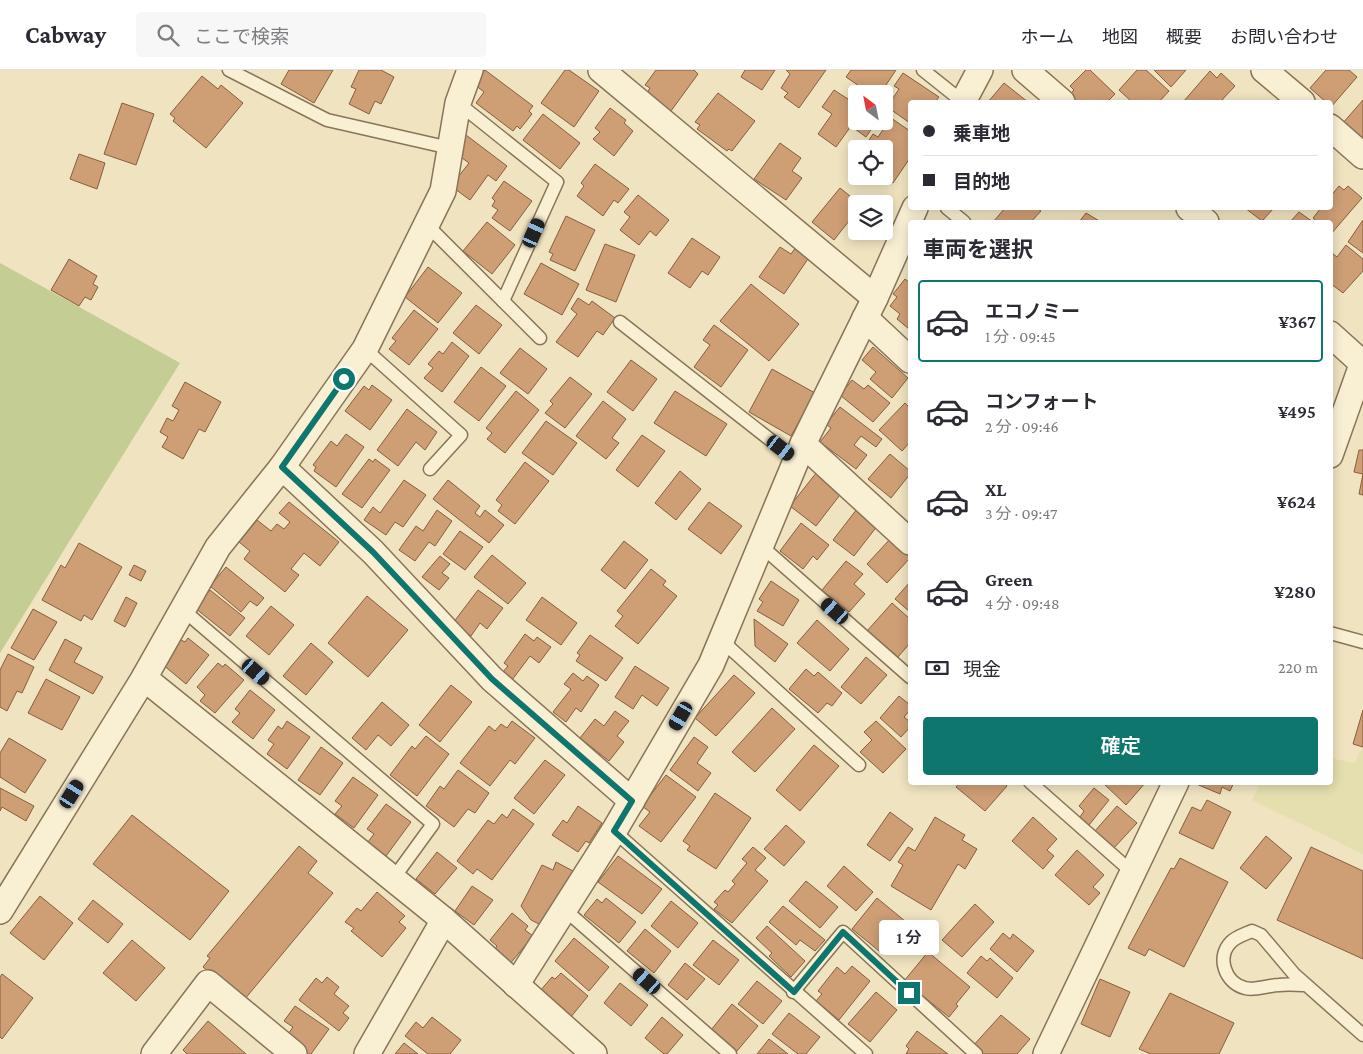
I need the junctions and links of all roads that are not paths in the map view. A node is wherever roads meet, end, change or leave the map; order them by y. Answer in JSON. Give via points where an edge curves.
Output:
{"nodes":[{"id":1,"x":229,"y":70,"type":"edge"},
{"id":2,"x":470,"y":70,"type":"edge"},
{"id":3,"x":601,"y":70,"type":"edge"},
{"id":4,"x":923,"y":70,"type":"edge"},
{"id":5,"x":980,"y":70,"type":"edge"},
{"id":6,"x":1025,"y":70,"type":"edge"},
{"id":7,"x":1264,"y":70,"type":"edge"},
{"id":8,"x":960,"y":100,"type":"edge"},
{"id":9,"x":964,"y":100,"type":"edge"},
{"id":10,"x":1060,"y":100,"type":"edge"},
{"id":11,"x":1300,"y":100,"type":"edge"},
{"id":12,"x":458,"y":103,"type":"junction"},
{"id":13,"x":1333,"y":130,"type":"edge"},
{"id":14,"x":450,"y":148,"type":"junction"},
{"id":15,"x":1363,"y":156,"type":"edge"},
{"id":16,"x":949,"y":210,"type":"edge"},
{"id":17,"x":1191,"y":210,"type":"edge"},
{"id":18,"x":962,"y":220,"type":"edge"},
{"id":19,"x":1204,"y":220,"type":"edge"},
{"id":20,"x":908,"y":224,"type":"edge"},
{"id":21,"x":427,"y":225,"type":"junction"},
{"id":22,"x":503,"y":301,"type":"junction"},
{"id":23,"x":870,"y":308,"type":"junction"},
{"id":24,"x":620,"y":322,"type":"dead end"},
{"id":25,"x":1333,"y":337,"type":"edge"},
{"id":26,"x":540,"y":338,"type":"dead end"},
{"id":27,"x":365,"y":349,"type":"junction"},
{"id":28,"x":908,"y":357,"type":"edge"},
{"id":29,"x":1363,"y":362,"type":"edge"},
{"id":30,"x":1356,"y":404,"type":"edge"},
{"id":31,"x":1333,"y":449,"type":"edge"},
{"id":32,"x":799,"y":452,"type":"junction"},
{"id":33,"x":282,"y":467,"type":"junction"},
{"id":34,"x":430,"y":469,"type":"dead end"},
{"id":35,"x":908,"y":540,"type":"edge"},
{"id":36,"x":760,"y":545,"type":"junction"},
{"id":37,"x":182,"y":609,"type":"junction"},
{"id":38,"x":1333,"y":634,"type":"edge"},
{"id":39,"x":721,"y":640,"type":"junction"},
{"id":40,"x":1363,"y":642,"type":"edge"},
{"id":41,"x":908,"y":675,"type":"edge"},
{"id":42,"x":144,"y":678,"type":"junction"},
{"id":43,"x":859,"y":765,"type":"dead end"},
{"id":44,"x":1033,"y":785,"type":"edge"},
{"id":45,"x":1175,"y":785,"type":"edge"},
{"id":46,"x":632,"y":801,"type":"junction"},
{"id":47,"x":614,"y":831,"type":"junction"},
{"id":48,"x":1133,"y":873,"type":"junction"},
{"id":49,"x":393,"y":879,"type":"junction"},
{"id":50,"x":564,"y":909,"type":"junction"},
{"id":51,"x":0,"y":910,"type":"edge"},
{"id":52,"x":444,"y":920,"type":"junction"},
{"id":53,"x":516,"y":985,"type":"junction"},
{"id":54,"x":1306,"y":985,"type":"junction"},
{"id":55,"x":794,"y":992,"type":"junction"},
{"id":56,"x":1363,"y":1035,"type":"edge"},
{"id":57,"x":154,"y":1054,"type":"edge"},
{"id":58,"x":294,"y":1054,"type":"edge"},
{"id":59,"x":367,"y":1054,"type":"edge"},
{"id":60,"x":594,"y":1054,"type":"edge"},
{"id":61,"x":730,"y":1054,"type":"edge"},
{"id":62,"x":866,"y":1054,"type":"edge"},
{"id":63,"x":976,"y":1054,"type":"edge"},
{"id":64,"x":1046,"y":1054,"type":"edge"}],
"edges":[{"from":1,"to":14,"type":"lane","via":[[327,120]]},
{"from":2,"to":12,"type":"street"},
{"from":3,"to":23,"type":"street"},
{"from":4,"to":8,"type":"lane"},
{"from":5,"to":9,"type":"street"},
{"from":6,"to":10,"type":"street"},
{"from":7,"to":11,"type":"street"},
{"from":12,"to":14,"type":"street"},
{"from":12,"to":22,"type":"lane","via":[[557,182]]},
{"from":13,"to":15,"type":"street"},
{"from":14,"to":21,"type":"street","via":[[443,191]]},
{"from":16,"to":18,"type":"lane"},
{"from":17,"to":19,"type":"street"},
{"from":20,"to":23,"type":"street"},
{"from":21,"to":22,"type":"lane"},
{"from":21,"to":27,"type":"street"},
{"from":22,"to":26,"type":"lane"},
{"from":23,"to":28,"type":"street"},
{"from":23,"to":32,"type":"street"},
{"from":24,"to":32,"type":"lane"},
{"from":25,"to":29,"type":"street"},
{"from":27,"to":33,"type":"street"},
{"from":27,"to":34,"type":"lane","via":[[461,435]]},
{"from":29,"to":30,"type":"street"},
{"from":30,"to":31,"type":"street"},
{"from":32,"to":35,"type":"street"},
{"from":32,"to":36,"type":"street"},
{"from":33,"to":37,"type":"street","via":[[218,547]]},
{"from":33,"to":46,"type":"street","via":[[373,552],[492,679]]},
{"from":36,"to":39,"type":"street"},
{"from":36,"to":41,"type":"lane"},
{"from":37,"to":42,"type":"street"},
{"from":37,"to":49,"type":"lane","via":[[433,824]]},
{"from":38,"to":40,"type":"lane"},
{"from":39,"to":43,"type":"lane"},
{"from":39,"to":46,"type":"street"},
{"from":42,"to":49,"type":"street"},
{"from":42,"to":51,"type":"street"},
{"from":44,"to":48,"type":"lane"},
{"from":45,"to":48,"type":"street"},
{"from":46,"to":47,"type":"street"},
{"from":47,"to":50,"type":"street"},
{"from":47,"to":55,"type":"lane"},
{"from":48,"to":64,"type":"street"},
{"from":49,"to":52,"type":"street"},
{"from":50,"to":53,"type":"street"},
{"from":50,"to":61,"type":"lane"},
{"from":52,"to":53,"type":"street"},
{"from":52,"to":59,"type":"street"},
{"from":53,"to":60,"type":"street"},
{"from":54,"to":54,"type":"lane","via":[[1261,935],[1252,932],[1230,942],[1224,956],[1224,969],[1231,980],[1245,989],[1280,984]]},
{"from":54,"to":56,"type":"lane"},
{"from":55,"to":62,"type":"lane"},
{"from":55,"to":63,"type":"lane","via":[[843,932]]},
{"from":57,"to":58,"type":"street","via":[[208,983]]}]}
